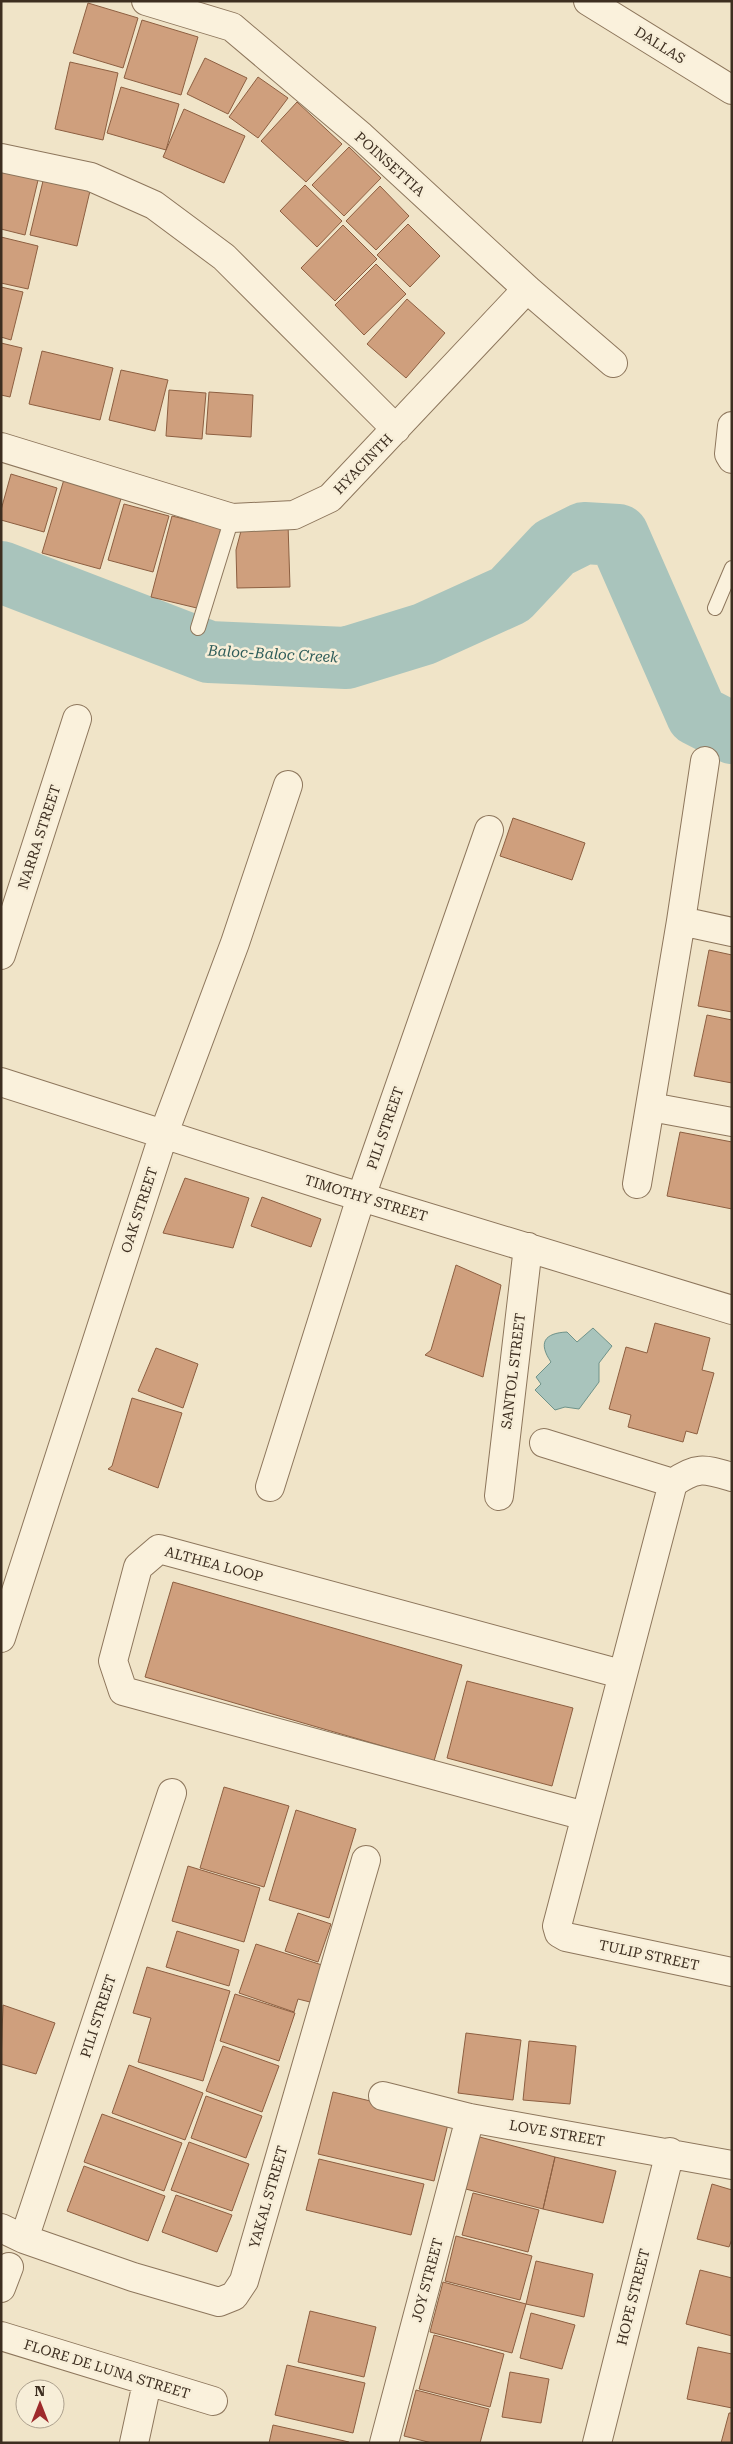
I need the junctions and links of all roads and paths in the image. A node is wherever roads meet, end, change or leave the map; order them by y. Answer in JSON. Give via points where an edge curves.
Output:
{"nodes":[{"id":1,"x":146,"y":1,"type":"edge"},
{"id":2,"x":588,"y":1,"type":"edge"},
{"id":3,"x":732,"y":90,"type":"edge"},
{"id":4,"x":1,"y":158,"type":"edge"},
{"id":5,"x":527,"y":289,"type":"junction"},
{"id":6,"x":613,"y":363,"type":"dead end"},
{"id":7,"x":732,"y":426,"type":"edge"},
{"id":8,"x":396,"y":429,"type":"junction"},
{"id":9,"x":1,"y":447,"type":"edge"},
{"id":10,"x":732,"y":459,"type":"edge"},
{"id":11,"x":232,"y":518,"type":"junction"},
{"id":12,"x":732,"y":568,"type":"edge"},
{"id":13,"x":715,"y":608,"type":"dead end"},
{"id":14,"x":198,"y":628,"type":"dead end"},
{"id":15,"x":77,"y":719,"type":"dead end"},
{"id":16,"x":705,"y":761,"type":"dead end"},
{"id":17,"x":288,"y":786,"type":"dead end"},
{"id":18,"x":489,"y":830,"type":"dead end"},
{"id":19,"x":681,"y":922,"type":"junction"},
{"id":20,"x":732,"y":932,"type":"edge"},
{"id":21,"x":1,"y":955,"type":"edge"},
{"id":22,"x":1,"y":1082,"type":"edge"},
{"id":23,"x":651,"y":1107,"type":"junction"},
{"id":24,"x":732,"y":1122,"type":"edge"},
{"id":25,"x":164,"y":1134,"type":"junction"},
{"id":26,"x":637,"y":1184,"type":"dead end"},
{"id":27,"x":361,"y":1197,"type":"junction"},
{"id":28,"x":528,"y":1247,"type":"junction"},
{"id":29,"x":732,"y":1310,"type":"edge"},
{"id":30,"x":544,"y":1444,"type":"dead end"},
{"id":31,"x":732,"y":1477,"type":"edge"},
{"id":32,"x":673,"y":1483,"type":"junction"},
{"id":33,"x":270,"y":1487,"type":"dead end"},
{"id":34,"x":499,"y":1496,"type":"dead end"},
{"id":35,"x":1,"y":1638,"type":"edge"},
{"id":36,"x":621,"y":1674,"type":"junction"},
{"id":37,"x":172,"y":1793,"type":"dead end"},
{"id":38,"x":585,"y":1816,"type":"junction"},
{"id":39,"x":366,"y":1860,"type":"dead end"},
{"id":40,"x":732,"y":1972,"type":"edge"},
{"id":41,"x":383,"y":2096,"type":"dead end"},
{"id":42,"x":470,"y":2118,"type":"junction"},
{"id":43,"x":670,"y":2152,"type":"junction"},
{"id":44,"x":732,"y":2164,"type":"edge"},
{"id":45,"x":13,"y":2233,"type":"edge"},
{"id":46,"x":1,"y":2336,"type":"edge"},
{"id":47,"x":147,"y":2383,"type":"junction"},
{"id":48,"x":213,"y":2401,"type":"dead end"},
{"id":49,"x":134,"y":2443,"type":"edge"},
{"id":50,"x":384,"y":2443,"type":"edge"},
{"id":51,"x":597,"y":2443,"type":"edge"}],
"edges":[{"from":1,"to":5,"type":"street","name":"POINSETTIA","via":[[232,27],[361,136]]},
{"from":2,"to":3,"type":"street","name":"DALLAS"},
{"from":4,"to":8,"type":"street","via":[[91,177],[154,205],[224,257]]},
{"from":5,"to":6,"type":"street","name":"POINSETTIA"},
{"from":5,"to":8,"type":"street","name":"HYACINTH"},
{"from":7,"to":10,"type":"street"},
{"from":8,"to":11,"type":"street","name":"HYACINTH","via":[[330,498],[294,515]]},
{"from":9,"to":11,"type":"street","name":"HYACINTH"},
{"from":11,"to":14,"type":"lane"},
{"from":12,"to":13,"type":"lane"},
{"from":15,"to":21,"type":"street","name":"NARRA STREET"},
{"from":16,"to":19,"type":"street"},
{"from":17,"to":25,"type":"street","name":"OAK STREET","via":[[236,943]]},
{"from":18,"to":27,"type":"street","name":"PILI STREET"},
{"from":19,"to":20,"type":"street"},
{"from":19,"to":23,"type":"street"},
{"from":22,"to":25,"type":"street","name":"TIMOTHY STREET"},
{"from":23,"to":24,"type":"street"},
{"from":23,"to":26,"type":"street"},
{"from":25,"to":27,"type":"street","name":"TIMOTHY STREET"},
{"from":25,"to":35,"type":"street","name":"OAK STREET"},
{"from":27,"to":28,"type":"street","name":"TIMOTHY STREET"},
{"from":27,"to":33,"type":"street","name":"PILI STREET"},
{"from":28,"to":29,"type":"street","name":"TIMOTHY STREET"},
{"from":28,"to":34,"type":"street","name":"SANTOL STREET"},
{"from":30,"to":32,"type":"street"},
{"from":31,"to":32,"type":"street","via":[[710,1471],[690,1471]]},
{"from":32,"to":36,"type":"street"},
{"from":36,"to":38,"type":"street"},
{"from":36,"to":38,"type":"street","name":"ALTHEA LOOP","via":[[158,1549],[138,1567],[112,1661],[123,1691]]},
{"from":37,"to":45,"type":"street","name":"PILI STREET"},
{"from":38,"to":40,"type":"street","name":"TULIP STREET","via":[[557,1926],[559,1933]]},
{"from":39,"to":45,"type":"street","name":"YAKAL STREET","via":[[244,2281],[234,2296],[219,2302],[133,2277]]},
{"from":41,"to":42,"type":"street","name":"LOVE STREET"},
{"from":42,"to":43,"type":"street","name":"LOVE STREET"},
{"from":42,"to":50,"type":"street","name":"JOY STREET"},
{"from":43,"to":44,"type":"street","name":"LOVE STREET"},
{"from":43,"to":51,"type":"street","name":"HOPE STREET"},
{"from":46,"to":47,"type":"street","name":"FLORE DE LUNA STREET"},
{"from":47,"to":48,"type":"street","name":"FLORE DE LUNA STREET"},
{"from":47,"to":49,"type":"street"}]}
